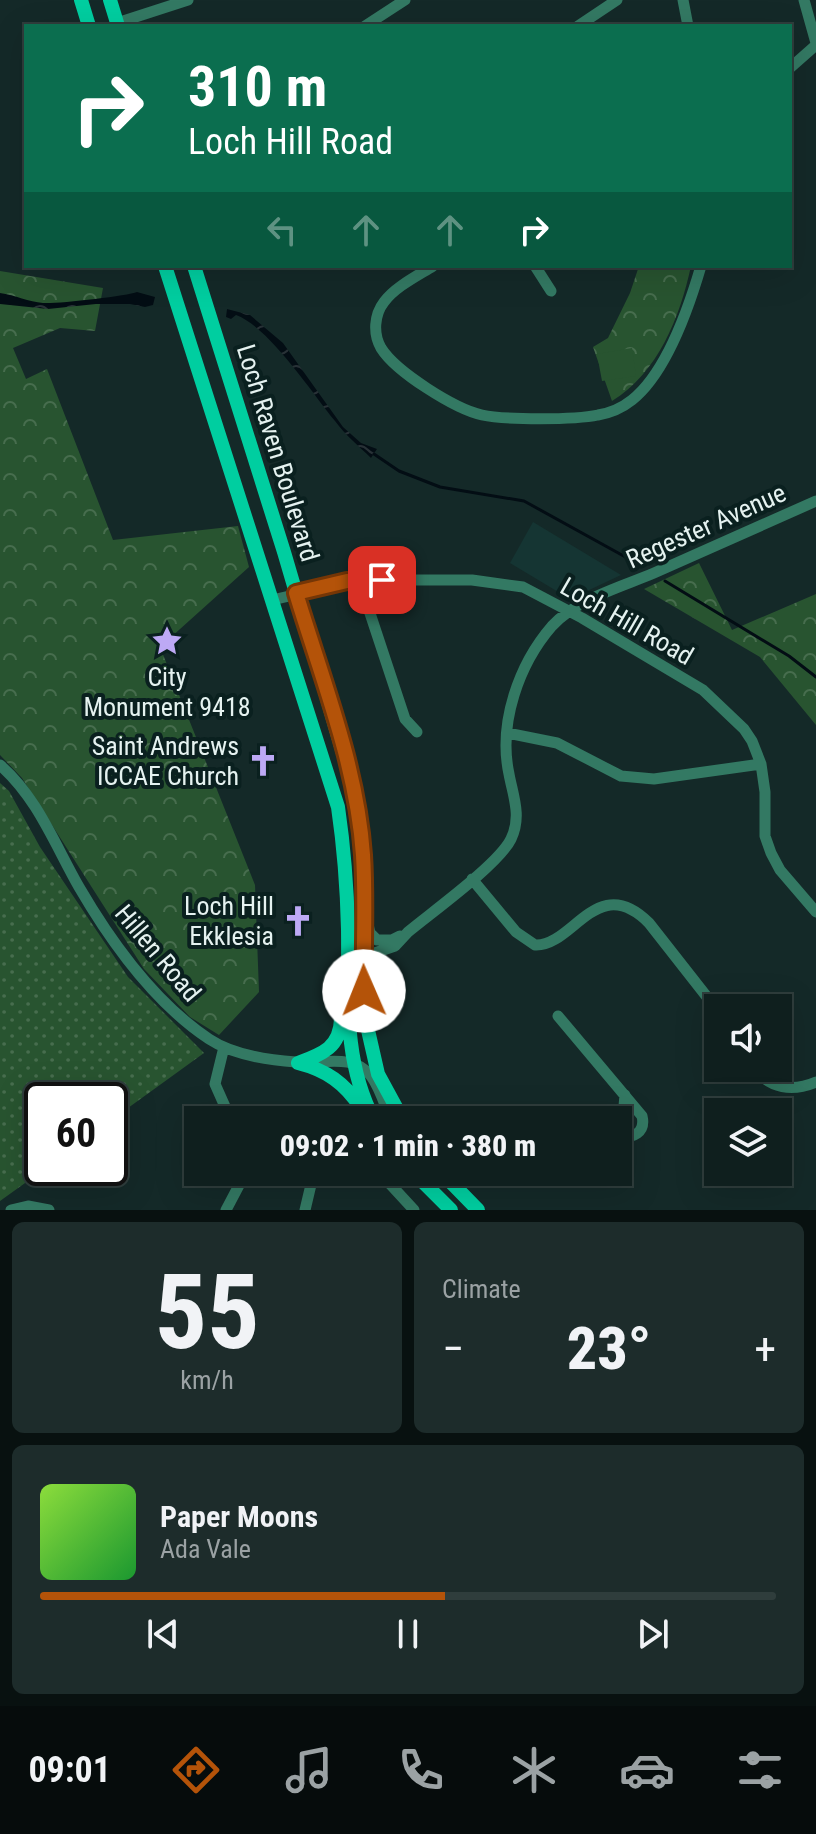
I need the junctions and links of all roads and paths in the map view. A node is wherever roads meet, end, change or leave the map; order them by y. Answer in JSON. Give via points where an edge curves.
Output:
{"nodes":[{"id":1,"x":81,"y":0,"type":"edge"},
{"id":2,"x":110,"y":0,"type":"edge"},
{"id":3,"x":188,"y":0,"type":"edge"},
{"id":4,"x":405,"y":0,"type":"edge"},
{"id":5,"x":617,"y":0,"type":"edge"},
{"id":6,"x":683,"y":0,"type":"edge"},
{"id":7,"x":804,"y":0,"type":"edge"},
{"id":8,"x":88,"y":24,"type":"edge"},
{"id":9,"x":118,"y":24,"type":"edge"},
{"id":10,"x":368,"y":24,"type":"edge"},
{"id":11,"x":581,"y":24,"type":"edge"},
{"id":12,"x":688,"y":24,"type":"edge"},
{"id":13,"x":816,"y":44,"type":"edge"},
{"id":14,"x":792,"y":66,"type":"edge"},
{"id":15,"x":166,"y":268,"type":"edge"},
{"id":16,"x":195,"y":268,"type":"edge"},
{"id":17,"x":536,"y":268,"type":"edge"},
{"id":18,"x":700,"y":268,"type":"edge"},
{"id":19,"x":414,"y":271,"type":"edge"},
{"id":20,"x":551,"y":291,"type":"dead end"},
{"id":21,"x":816,"y":501,"type":"edge"},
{"id":22,"x":359,"y":580,"type":"junction"},
{"id":23,"x":296,"y":593,"type":"junction"},
{"id":24,"x":272,"y":600,"type":"junction"},
{"id":25,"x":571,"y":612,"type":"junction"},
{"id":26,"x":314,"y":652,"type":"junction"},
{"id":27,"x":292,"y":663,"type":"junction"},
{"id":28,"x":417,"y":732,"type":"dead end"},
{"id":29,"x":507,"y":733,"type":"junction"},
{"id":30,"x":761,"y":764,"type":"junction"},
{"id":31,"x":0,"y":765,"type":"edge"},
{"id":32,"x":345,"y":854,"type":"junction"},
{"id":33,"x":472,"y":879,"type":"junction"},
{"id":34,"x":364,"y":911,"type":"junction"},
{"id":35,"x":816,"y":912,"type":"edge"},
{"id":36,"x":408,"y":932,"type":"junction"},
{"id":37,"x":363,"y":957,"type":"junction"},
{"id":38,"x":348,"y":961,"type":"junction"},
{"id":39,"x":705,"y":994,"type":"edge"},
{"id":40,"x":558,"y":1016,"type":"dead end"},
{"id":41,"x":224,"y":1047,"type":"junction"},
{"id":42,"x":298,"y":1063,"type":"junction"},
{"id":43,"x":353,"y":1065,"type":"junction"},
{"id":44,"x":769,"y":1082,"type":"edge"},
{"id":45,"x":816,"y":1082,"type":"edge"},
{"id":46,"x":625,"y":1095,"type":"junction"},
{"id":47,"x":225,"y":1106,"type":"edge"},
{"id":48,"x":361,"y":1106,"type":"edge"},
{"id":49,"x":366,"y":1106,"type":"edge"},
{"id":50,"x":385,"y":1106,"type":"edge"},
{"id":51,"x":395,"y":1106,"type":"edge"},
{"id":52,"x":624,"y":1106,"type":"edge"},
{"id":53,"x":632,"y":1136,"type":"edge"},
{"id":54,"x":239,"y":1186,"type":"edge"},
{"id":55,"x":311,"y":1186,"type":"edge"},
{"id":56,"x":392,"y":1186,"type":"edge"},
{"id":57,"x":427,"y":1186,"type":"edge"},
{"id":58,"x":456,"y":1186,"type":"edge"},
{"id":59,"x":11,"y":1210,"type":"edge"},
{"id":60,"x":49,"y":1210,"type":"edge"},
{"id":61,"x":226,"y":1210,"type":"edge"},
{"id":62,"x":305,"y":1210,"type":"edge"},
{"id":63,"x":414,"y":1210,"type":"edge"},
{"id":64,"x":451,"y":1210,"type":"edge"},
{"id":65,"x":478,"y":1210,"type":"edge"}],
"edges":[{"from":1,"to":8,"type":"main road"},
{"from":2,"to":9,"type":"main road"},
{"from":3,"to":9,"type":"street"},
{"from":4,"to":10,"type":"street"},
{"from":5,"to":11,"type":"street"},
{"from":6,"to":12,"type":"street"},
{"from":7,"to":13,"type":"street"},
{"from":13,"to":14,"type":"street"},
{"from":15,"to":24,"type":"main road","name":"Loch Raven Boulevard"},
{"from":16,"to":23,"type":"main road","name":"Loch Raven Boulevard"},
{"from":17,"to":20,"type":"street"},
{"from":18,"to":19,"type":"street","via":[[655,374],[631,401],[601,415],[496,417],[477,414],[440,395],[378,342],[376,321],[383,303]]},
{"from":21,"to":25,"type":"street","name":"Regester Avenue"},
{"from":22,"to":23,"type":"street","name":"Loch Hill Road"},
{"from":22,"to":25,"type":"street","name":"Loch Hill Road","via":[[502,583],[523,587]]},
{"from":22,"to":28,"type":"street","via":[[405,719]]},
{"from":23,"to":24,"type":"street","name":"Loch Hill Road"},
{"from":23,"to":26,"type":"main road","name":"Loch Raven Boulevard"},
{"from":24,"to":27,"type":"main road","name":"Loch Raven Boulevard"},
{"from":25,"to":29,"type":"street","name":"Regester Avenue","via":[[530,658],[519,679]]},
{"from":25,"to":30,"type":"street","name":"Loch Hill Road","via":[[713,697],[744,729]]},
{"from":26,"to":27,"type":"main road","via":[[303,665]]},
{"from":26,"to":34,"type":"main road","name":"Loch Raven Boulevard","via":[[353,789],[363,855]]},
{"from":27,"to":32,"type":"main road","name":"Loch Raven Boulevard","via":[[338,807]]},
{"from":29,"to":30,"type":"street","via":[[557,743],[621,776],[654,779]]},
{"from":29,"to":33,"type":"street","name":"Regester Avenue","via":[[516,826],[506,848]]},
{"from":30,"to":35,"type":"street","name":"Loch Hill Road","via":[[765,836],[771,853]]},
{"from":31,"to":41,"type":"street","name":"Hillen Road","via":[[30,799],[125,955],[170,1006]]},
{"from":32,"to":37,"type":"main road","via":[[356,869],[357,943]]},
{"from":32,"to":38,"type":"main road","name":"Loch Raven Boulevard"},
{"from":33,"to":36,"type":"street","name":"Regester Avenue"},
{"from":33,"to":39,"type":"street","via":[[516,932],[535,945],[548,944],[582,916],[601,908],[637,913]]},
{"from":34,"to":36,"type":"street","via":[[377,940]]},
{"from":34,"to":37,"type":"main road","name":"Loch Raven Boulevard"},
{"from":36,"to":37,"type":"street","name":"Regester Avenue","via":[[395,946]]},
{"from":37,"to":51,"type":"main road","name":"Loch Raven Boulevard","via":[[371,1052]]},
{"from":38,"to":42,"type":"main road","via":[[336,1042],[323,1054]]},
{"from":38,"to":43,"type":"main road","name":"Loch Raven Boulevard"},
{"from":40,"to":46,"type":"street"},
{"from":41,"to":42,"type":"street","name":"Hillen Road"},
{"from":41,"to":47,"type":"street","via":[[215,1084]]},
{"from":42,"to":43,"type":"street","name":"Hillen Road","via":[[331,1060]]},
{"from":42,"to":48,"type":"main road","via":[[325,1071]]},
{"from":43,"to":49,"type":"main road","name":"Loch Raven Boulevard"},
{"from":43,"to":50,"type":"street","via":[[371,1076]]},
{"from":44,"to":45,"type":"street","via":[[795,1088]]},
{"from":46,"to":52,"type":"street"},
{"from":46,"to":53,"type":"street","via":[[642,1116],[643,1124]]},
{"from":54,"to":61,"type":"street"},
{"from":55,"to":62,"type":"street"},
{"from":56,"to":63,"type":"street"},
{"from":57,"to":64,"type":"main road"},
{"from":58,"to":65,"type":"main road"},
{"from":59,"to":60,"type":"street"}]}
